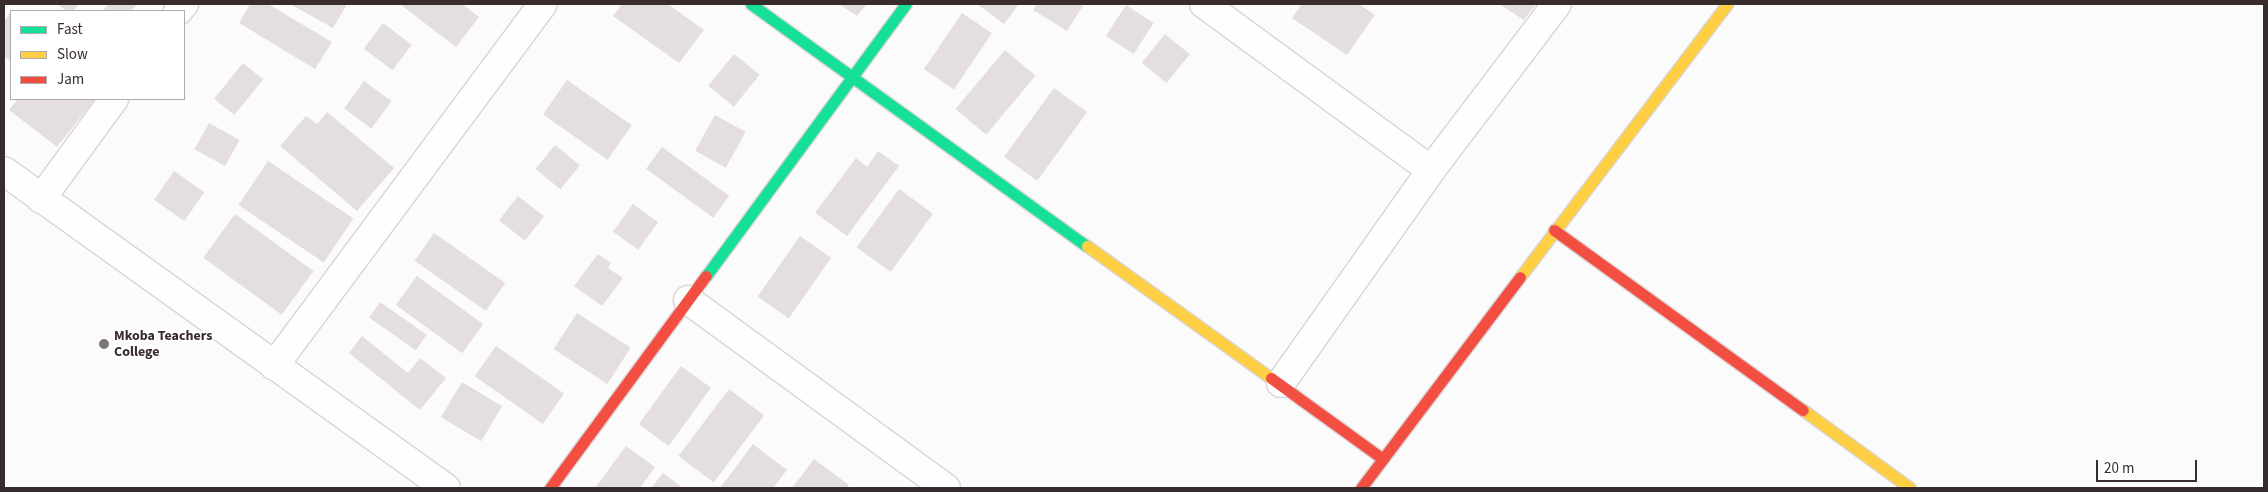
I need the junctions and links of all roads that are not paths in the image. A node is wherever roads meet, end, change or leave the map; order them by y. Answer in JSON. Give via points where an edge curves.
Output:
{"nodes":[{"id":1,"x":543,"y":4,"type":"edge"},
{"id":2,"x":751,"y":4,"type":"edge"},
{"id":3,"x":906,"y":4,"type":"edge"},
{"id":4,"x":1557,"y":4,"type":"edge"},
{"id":5,"x":1727,"y":4,"type":"edge"},
{"id":6,"x":1221,"y":8,"type":"edge"},
{"id":7,"x":851,"y":77,"type":"junction"},
{"id":8,"x":113,"y":100,"type":"edge"},
{"id":9,"x":1431,"y":170,"type":"junction"},
{"id":10,"x":4,"y":171,"type":"edge"},
{"id":11,"x":41,"y":199,"type":"junction"},
{"id":12,"x":1554,"y":230,"type":"junction"},
{"id":13,"x":688,"y":300,"type":"junction"},
{"id":14,"x":274,"y":366,"type":"junction"},
{"id":15,"x":1281,"y":384,"type":"junction"},
{"id":16,"x":1383,"y":459,"type":"junction"},
{"id":17,"x":446,"y":488,"type":"edge"},
{"id":18,"x":550,"y":488,"type":"edge"},
{"id":19,"x":946,"y":488,"type":"edge"},
{"id":20,"x":1361,"y":488,"type":"edge"},
{"id":21,"x":1910,"y":488,"type":"edge"}],
"edges":[{"from":1,"to":14,"type":"street"},
{"from":2,"to":7,"type":"street"},
{"from":3,"to":7,"type":"street"},
{"from":4,"to":9,"type":"street"},
{"from":5,"to":12,"type":"street"},
{"from":6,"to":9,"type":"street"},
{"from":7,"to":13,"type":"street"},
{"from":7,"to":15,"type":"street"},
{"from":8,"to":11,"type":"street"},
{"from":9,"to":15,"type":"street"},
{"from":10,"to":11,"type":"street"},
{"from":11,"to":14,"type":"street"},
{"from":12,"to":16,"type":"street"},
{"from":12,"to":21,"type":"street"},
{"from":13,"to":18,"type":"street"},
{"from":13,"to":19,"type":"street"},
{"from":14,"to":17,"type":"street"},
{"from":15,"to":16,"type":"street"},
{"from":16,"to":20,"type":"street"}]}
